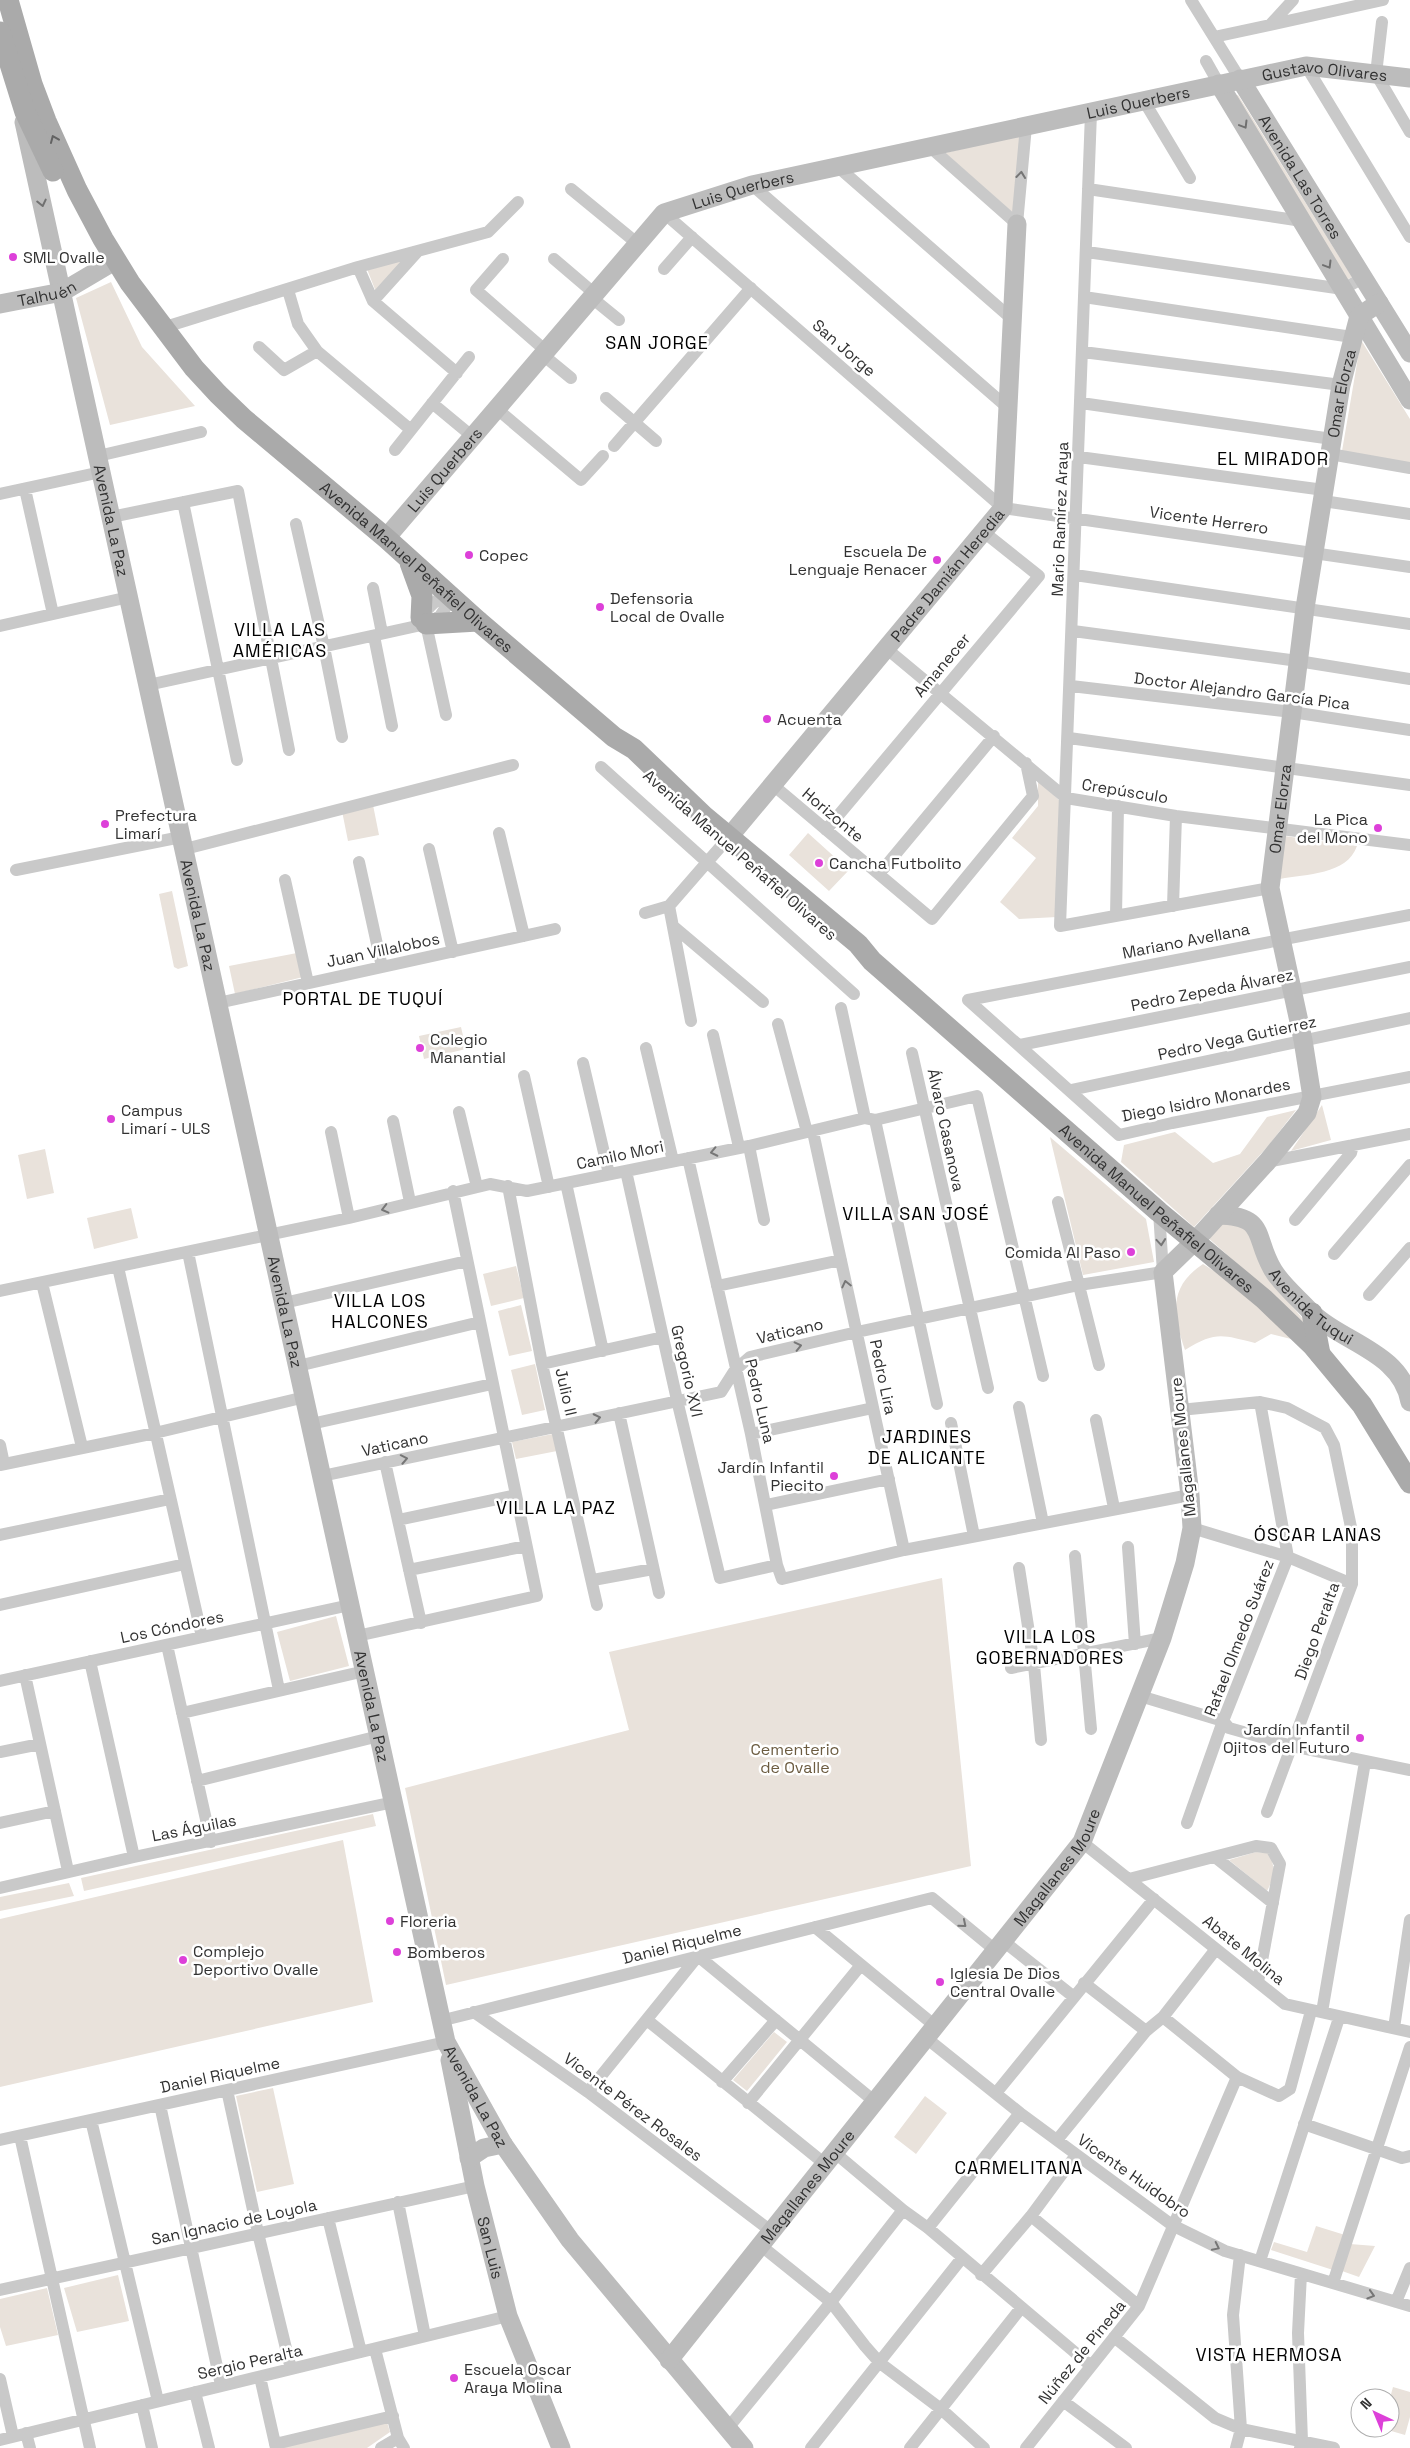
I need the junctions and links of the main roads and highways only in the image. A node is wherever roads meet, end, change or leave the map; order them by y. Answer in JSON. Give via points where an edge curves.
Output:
{"nodes":[{"id":1,"x":8,"y":0,"type":"edge"},
{"id":2,"x":0,"y":32,"type":"edge"},
{"id":3,"x":112,"y":262,"type":"junction"},
{"id":4,"x":218,"y":394,"type":"junction"},
{"id":5,"x":407,"y":556,"type":"junction"},
{"id":6,"x":478,"y":620,"type":"junction"},
{"id":7,"x":1312,"y":1313,"type":"road end"},
{"id":8,"x":1320,"y":1354,"type":"junction"},
{"id":9,"x":1410,"y":1483,"type":"edge"}],
"edges":[{"from":3,"to":1,"type":"main road","name":"Avenida Manuel Peñafiel Olivares","one_way":true,"via":[[46,121]]},
{"from":2,"to":3,"type":"main road","name":"Avenida Manuel Peñafiel Olivares","via":[[16,87],[48,162]]},
{"from":3,"to":4,"type":"main road","name":"Avenida Manuel Peñafiel Olivares"},
{"from":3,"to":4,"type":"main road","name":"Avenida Manuel Peñafiel Olivares","via":[[135,307],[162,344]]},
{"from":4,"to":5,"type":"main road","name":"Avenida Manuel Peñafiel Olivares"},
{"from":5,"to":6,"type":"main road","name":"Avenida Manuel Peñafiel Olivares"},
{"from":5,"to":6,"type":"main road","via":[[420,585],[421,623]]},
{"from":6,"to":8,"type":"main road","name":"Avenida Manuel Peñafiel Olivares","via":[[616,739],[634,749],[726,840],[858,944],[872,961],[1159,1212],[1264,1299]]},
{"from":7,"to":8,"type":"main road"},
{"from":8,"to":9,"type":"main road","name":"Avenida Manuel Peñafiel Olivares","via":[[1362,1405]]}]}
